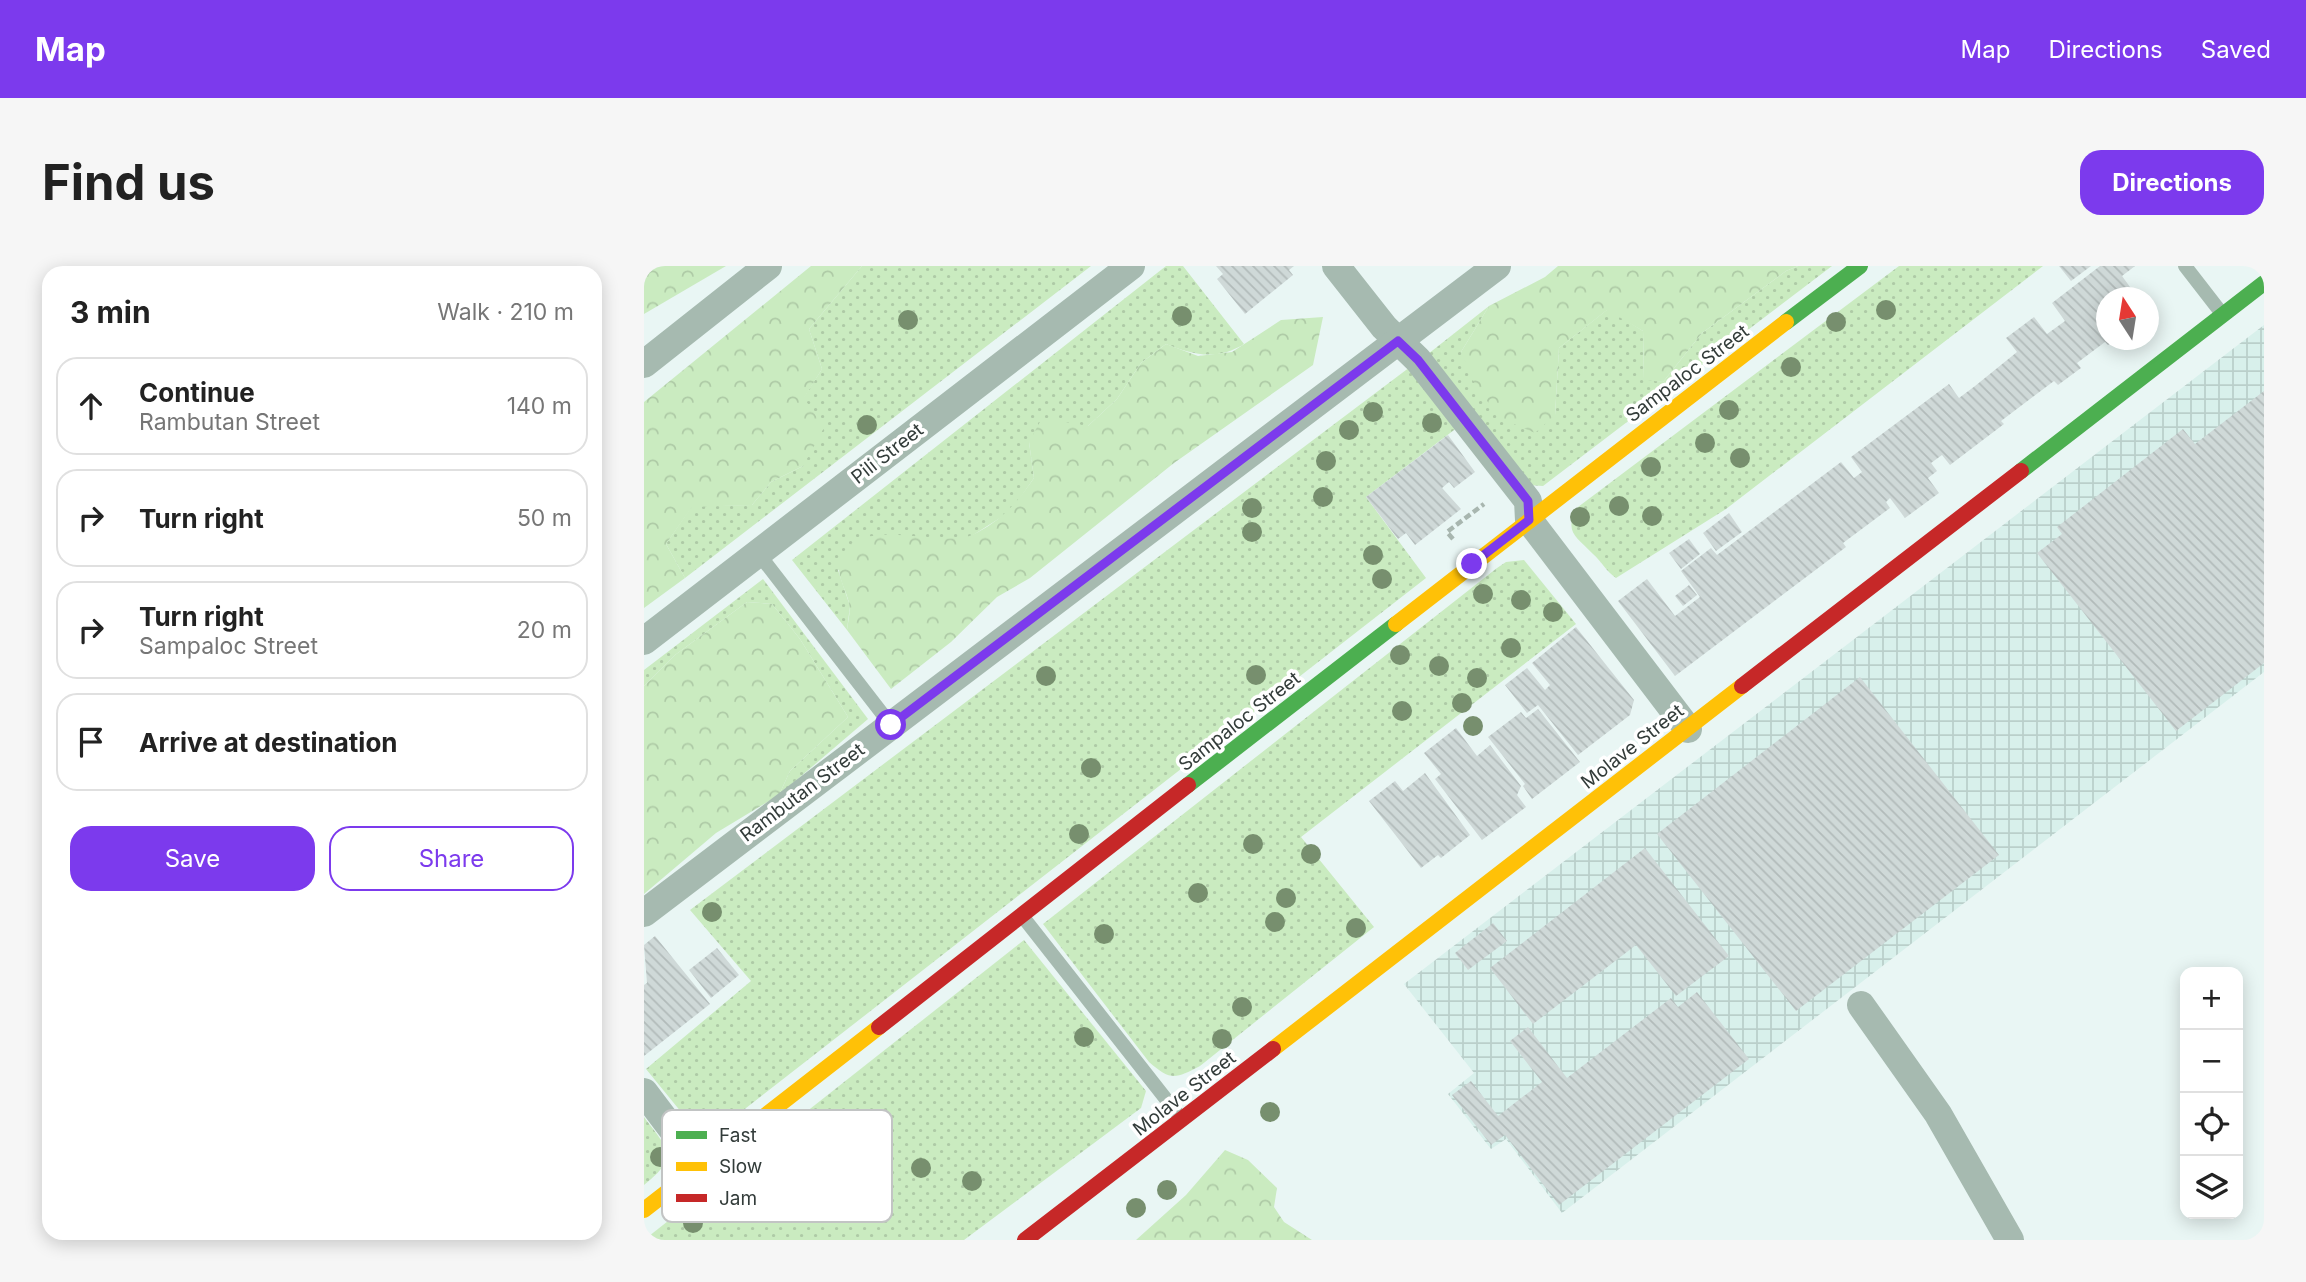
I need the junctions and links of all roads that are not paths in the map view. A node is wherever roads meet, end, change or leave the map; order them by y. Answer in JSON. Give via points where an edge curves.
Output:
{"nodes":[{"id":1,"x":768,"y":266,"type":"edge"},
{"id":2,"x":1131,"y":266,"type":"edge"},
{"id":3,"x":1336,"y":266,"type":"edge"},
{"id":4,"x":1497,"y":266,"type":"edge"},
{"id":5,"x":1860,"y":266,"type":"edge"},
{"id":6,"x":2185,"y":266,"type":"edge"},
{"id":7,"x":2264,"y":283,"type":"edge"},
{"id":8,"x":2223,"y":315,"type":"junction"},
{"id":9,"x":1398,"y":341,"type":"junction"},
{"id":10,"x":644,"y":364,"type":"edge"},
{"id":11,"x":1529,"y":520,"type":"junction"},
{"id":12,"x":758,"y":553,"type":"junction"},
{"id":13,"x":644,"y":641,"type":"edge"},
{"id":14,"x":891,"y":725,"type":"junction"},
{"id":15,"x":1688,"y":729,"type":"junction"},
{"id":16,"x":644,"y":913,"type":"edge"},
{"id":17,"x":1023,"y":917,"type":"junction"},
{"id":18,"x":1861,"y":1005,"type":"dead end"},
{"id":19,"x":644,"y":1092,"type":"edge"},
{"id":20,"x":773,"y":1110,"type":"edge"},
{"id":21,"x":662,"y":1116,"type":"edge"},
{"id":22,"x":1183,"y":1121,"type":"junction"},
{"id":23,"x":662,"y":1196,"type":"edge"},
{"id":24,"x":644,"y":1210,"type":"edge"},
{"id":25,"x":1025,"y":1240,"type":"edge"},
{"id":26,"x":2010,"y":1240,"type":"edge"}],
"edges":[{"from":1,"to":10,"type":"street"},
{"from":2,"to":12,"type":"street","name":"Pili Street"},
{"from":3,"to":9,"type":"street"},
{"from":4,"to":9,"type":"street","name":"Rambutan Street"},
{"from":5,"to":11,"type":"street","name":"Sampaloc Street"},
{"from":6,"to":8,"type":"lane"},
{"from":7,"to":8,"type":"street","name":"Molave Street"},
{"from":8,"to":15,"type":"street","name":"Molave Street"},
{"from":9,"to":11,"type":"street","via":[[1418,360],[1528,501]]},
{"from":9,"to":14,"type":"street","name":"Rambutan Street"},
{"from":11,"to":15,"type":"street"},
{"from":11,"to":17,"type":"street","name":"Sampaloc Street"},
{"from":12,"to":13,"type":"street","name":"Pili Street"},
{"from":12,"to":14,"type":"lane"},
{"from":14,"to":16,"type":"street","name":"Rambutan Street"},
{"from":15,"to":22,"type":"street","name":"Molave Street"},
{"from":17,"to":20,"type":"street","name":"Sampaloc Street"},
{"from":17,"to":22,"type":"lane"},
{"from":18,"to":26,"type":"street","via":[[1938,1114]]},
{"from":19,"to":21,"type":"street"},
{"from":22,"to":25,"type":"street","name":"Molave Street"},
{"from":23,"to":24,"type":"street","name":"Sampaloc Street"}]}
